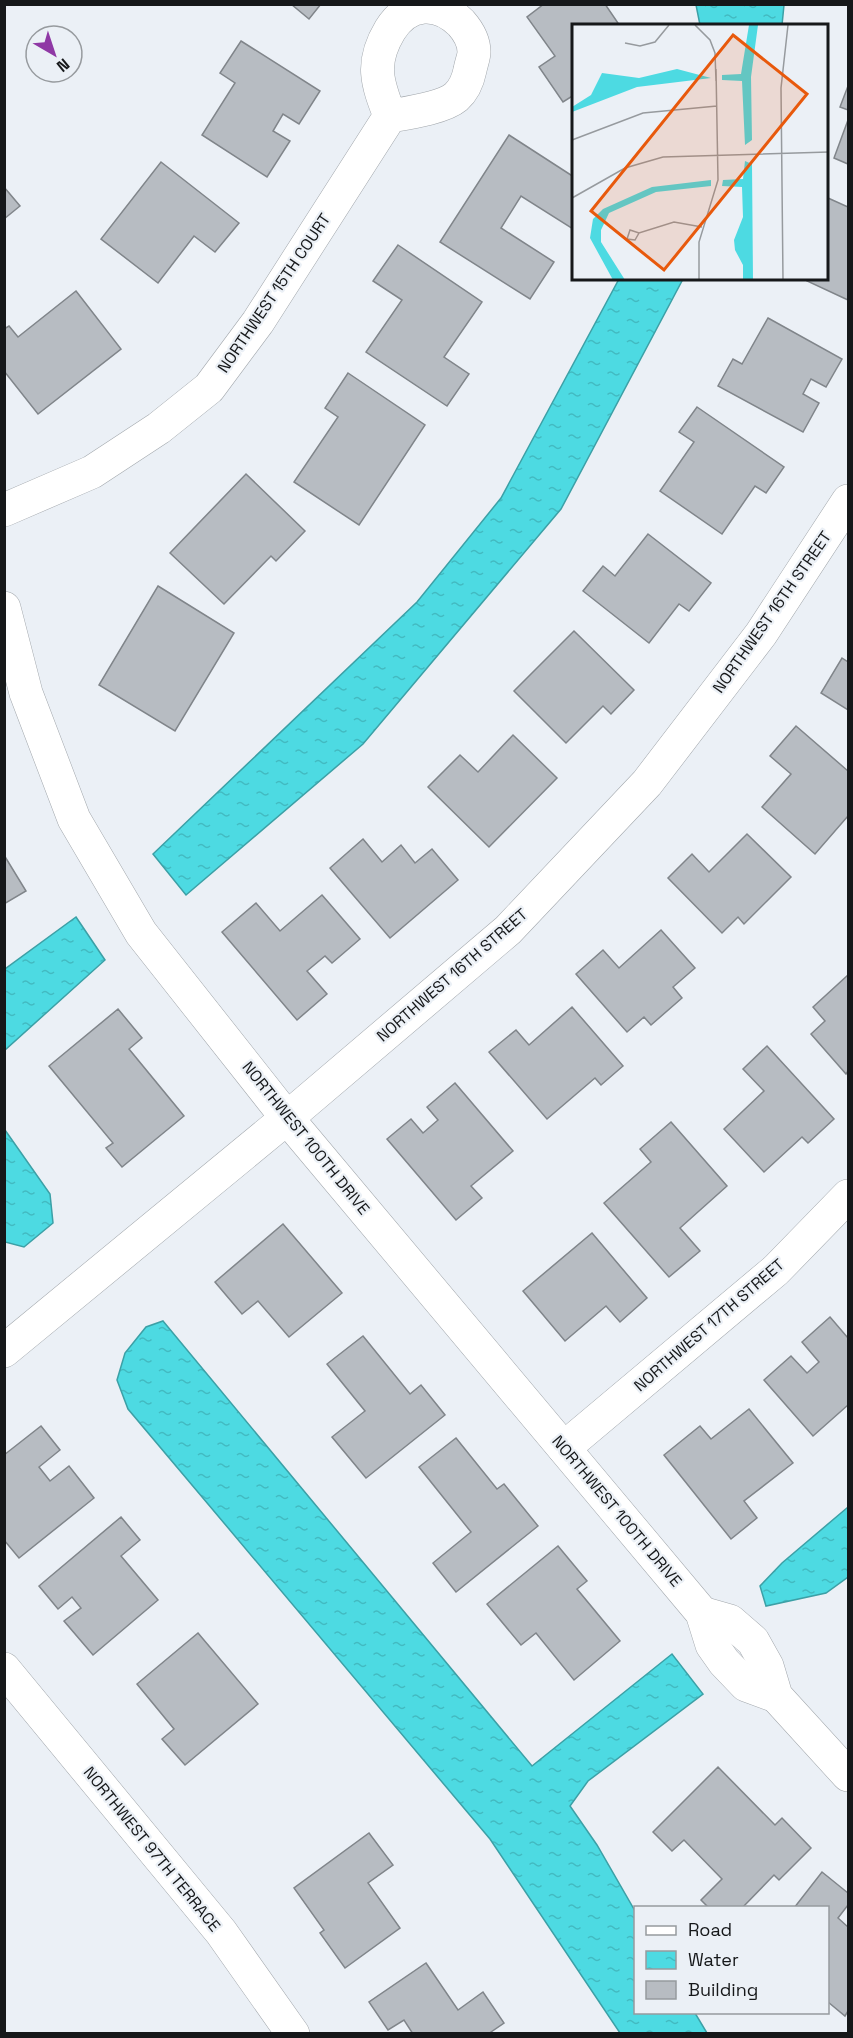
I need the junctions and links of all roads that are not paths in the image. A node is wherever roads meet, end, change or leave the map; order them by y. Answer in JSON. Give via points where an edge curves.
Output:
{"nodes":[{"id":1,"x":390,"y":116,"type":"dead end"},
{"id":2,"x":849,"y":501,"type":"edge"},
{"id":3,"x":4,"y":510,"type":"edge"},
{"id":4,"x":4,"y":608,"type":"edge"},
{"id":5,"x":287,"y":1118,"type":"junction"},
{"id":6,"x":849,"y":1196,"type":"edge"},
{"id":7,"x":4,"y":1351,"type":"edge"},
{"id":8,"x":564,"y":1448,"type":"junction"},
{"id":9,"x":4,"y":1669,"type":"edge"},
{"id":10,"x":849,"y":1775,"type":"edge"},
{"id":11,"x":293,"y":2034,"type":"edge"}],
"edges":[{"from":1,"to":3,"type":"street","name":"NORTHWEST 15TH COURT","via":[[258,322],[209,388],[159,428],[92,472]]},
{"from":2,"to":5,"type":"street","name":"NORTHWEST 16TH STREET","via":[[760,634],[647,783],[508,930]]},
{"from":4,"to":5,"type":"street","name":"NORTHWEST 100TH DRIVE","via":[[26,693],[74,819],[141,933]]},
{"from":5,"to":7,"type":"street","name":"NORTHWEST 16TH STREET"},
{"from":5,"to":8,"type":"street","name":"NORTHWEST 100TH DRIVE"},
{"from":6,"to":8,"type":"street","name":"NORTHWEST 17TH STREET","via":[[776,1270]]},
{"from":8,"to":10,"type":"street","name":"NORTHWEST 100TH DRIVE","via":[[702,1613],[712,1646],[724,1662],[746,1686],[776,1696]]},
{"from":9,"to":11,"type":"street","name":"NORTHWEST 97TH TERRACE","via":[[221,1932]]}]}
